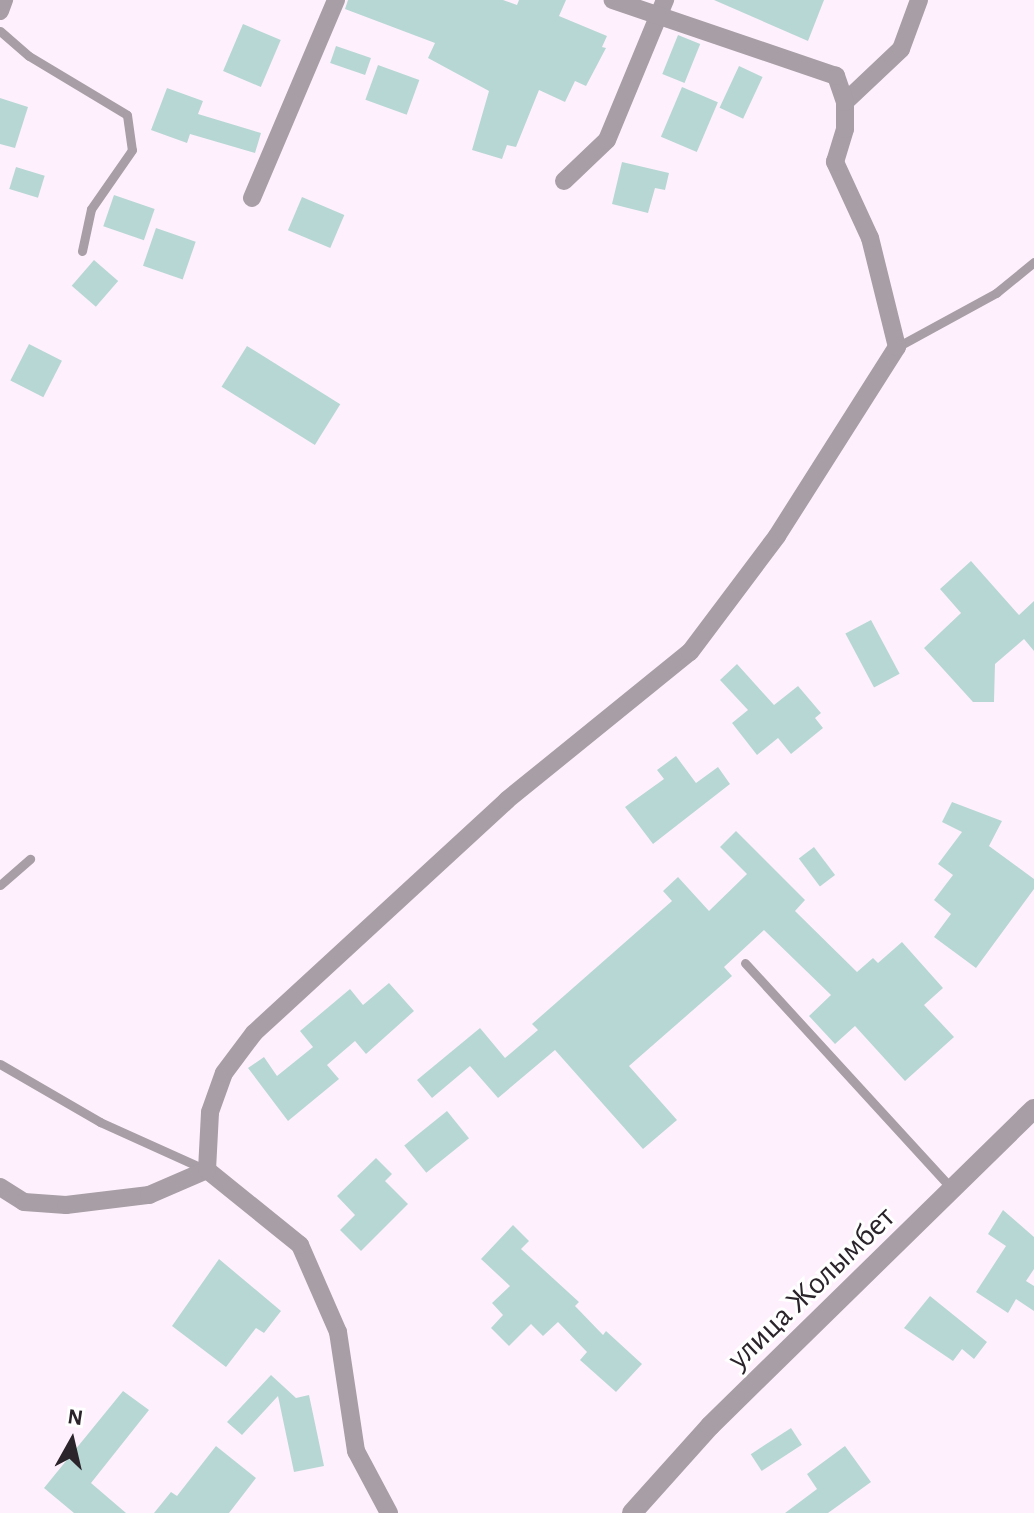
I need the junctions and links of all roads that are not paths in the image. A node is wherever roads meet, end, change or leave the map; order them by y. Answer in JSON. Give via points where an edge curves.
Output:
{"nodes":[{"id":1,"x":4,"y":0,"type":"edge"},
{"id":2,"x":336,"y":0,"type":"edge"},
{"id":3,"x":613,"y":0,"type":"edge"},
{"id":4,"x":919,"y":0,"type":"edge"},
{"id":5,"x":662,"y":9,"type":"edge"},
{"id":6,"x":0,"y":11,"type":"edge"},
{"id":7,"x":0,"y":31,"type":"edge"},
{"id":8,"x":845,"y":102,"type":"junction"},
{"id":9,"x":564,"y":181,"type":"dead end"},
{"id":10,"x":252,"y":198,"type":"dead end"},
{"id":11,"x":82,"y":251,"type":"dead end"},
{"id":12,"x":1034,"y":262,"type":"edge"},
{"id":13,"x":897,"y":347,"type":"junction"},
{"id":14,"x":30,"y":859,"type":"dead end"},
{"id":15,"x":0,"y":885,"type":"edge"},
{"id":16,"x":745,"y":963,"type":"dead end"},
{"id":17,"x":0,"y":1064,"type":"edge"},
{"id":18,"x":1034,"y":1109,"type":"edge"},
{"id":19,"x":207,"y":1170,"type":"junction"},
{"id":20,"x":0,"y":1187,"type":"edge"},
{"id":21,"x":955,"y":1192,"type":"junction"},
{"id":22,"x":389,"y":1513,"type":"edge"},
{"id":23,"x":632,"y":1513,"type":"edge"}],
"edges":[{"from":1,"to":6,"type":"street"},
{"from":2,"to":10,"type":"street"},
{"from":3,"to":5,"type":"street"},
{"from":4,"to":8,"type":"street","via":[[901,49]]},
{"from":5,"to":8,"type":"street","via":[[836,76]]},
{"from":5,"to":9,"type":"street","via":[[607,140]]},
{"from":7,"to":11,"type":"lane","via":[[29,56],[127,115],[132,150],[91,209]]},
{"from":8,"to":13,"type":"street","via":[[845,129],[835,162],[870,238]]},
{"from":12,"to":13,"type":"lane","via":[[996,293]]},
{"from":13,"to":19,"type":"street","via":[[777,536],[690,652],[507,800],[254,1033],[224,1073],[210,1112]]},
{"from":14,"to":15,"type":"lane"},
{"from":16,"to":21,"type":"lane"},
{"from":17,"to":19,"type":"lane","via":[[100,1122]]},
{"from":18,"to":21,"type":"street","name":"улица Жолымбет"},
{"from":19,"to":20,"type":"street","via":[[149,1195],[66,1205],[24,1202]]},
{"from":19,"to":22,"type":"street","via":[[300,1245],[338,1332],[356,1451]]},
{"from":21,"to":23,"type":"street","name":"улица Жолымбет","via":[[710,1426]]}]}
